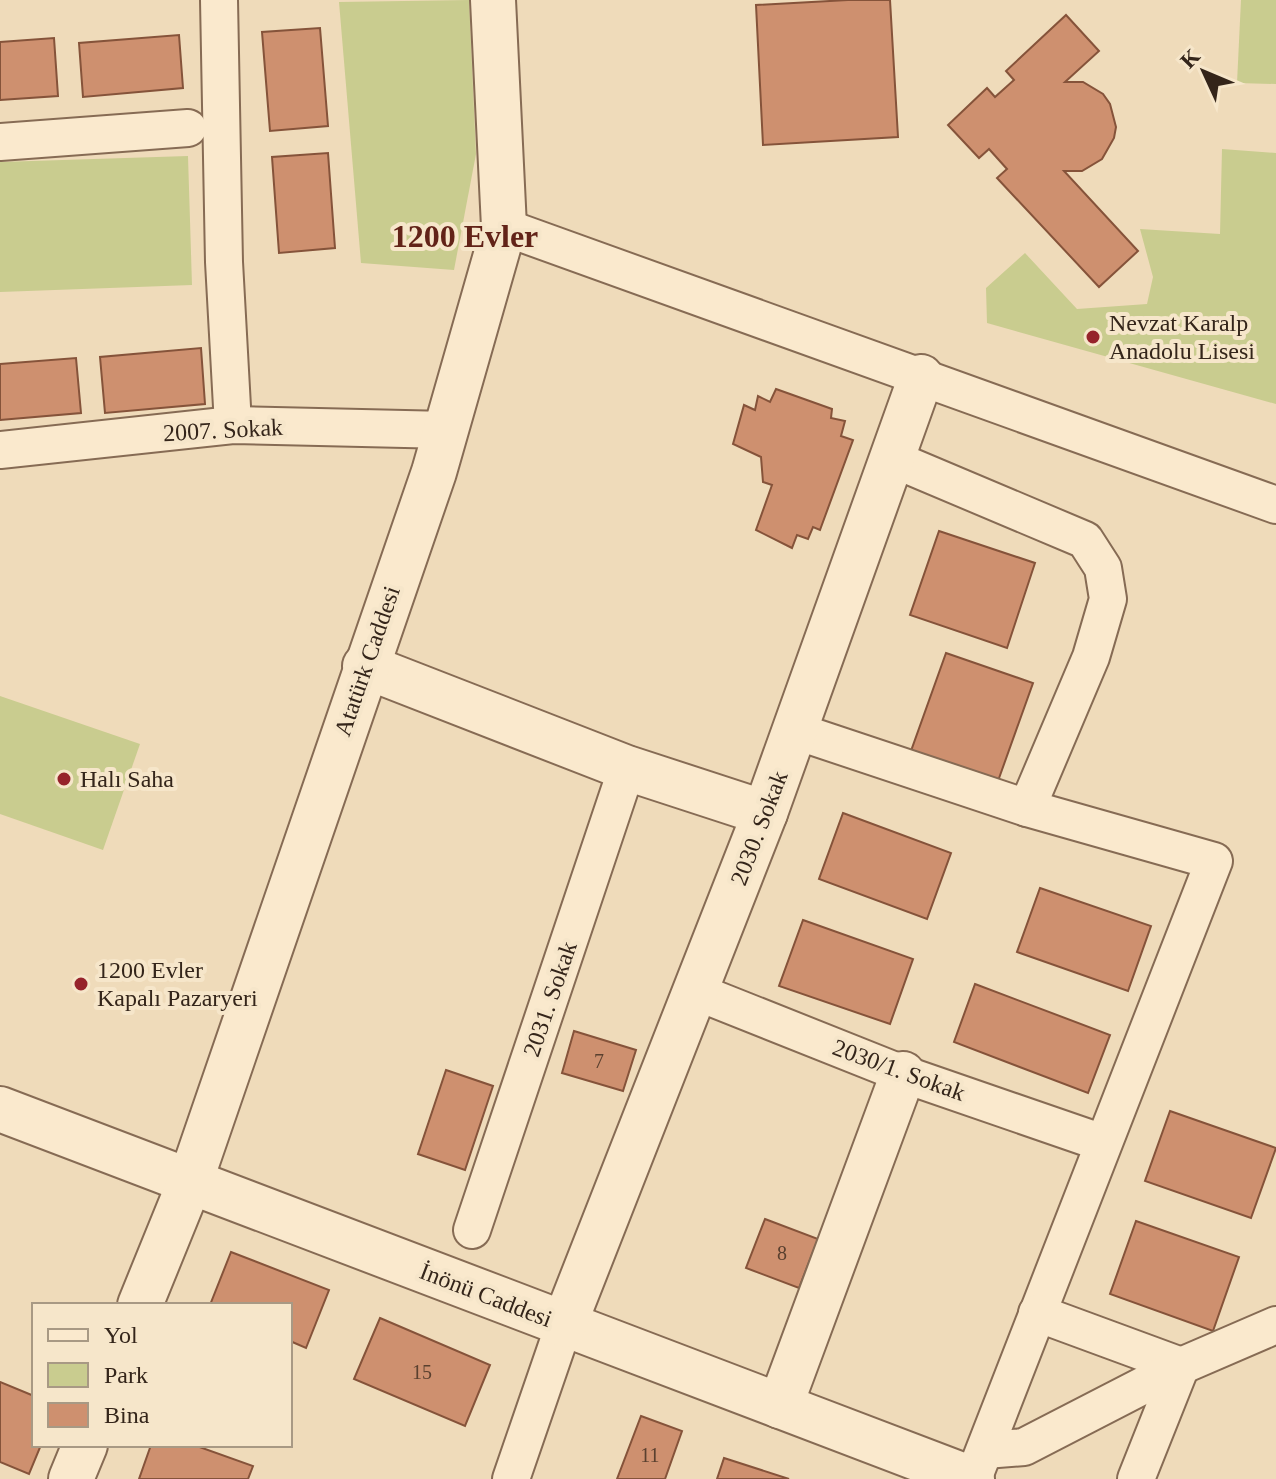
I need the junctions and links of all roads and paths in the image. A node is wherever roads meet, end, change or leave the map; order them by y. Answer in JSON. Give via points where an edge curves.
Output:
{"nodes":[{"id":1,"x":219,"y":0,"type":"edge"},
{"id":2,"x":493,"y":0,"type":"edge"},
{"id":3,"x":188,"y":128,"type":"dead end"},
{"id":4,"x":0,"y":142,"type":"edge"},
{"id":5,"x":504,"y":227,"type":"junction"},
{"id":6,"x":921,"y":377,"type":"junction"},
{"id":7,"x":233,"y":425,"type":"junction"},
{"id":8,"x":448,"y":430,"type":"junction"},
{"id":9,"x":0,"y":450,"type":"edge"},
{"id":10,"x":893,"y":459,"type":"junction"},
{"id":11,"x":1276,"y":505,"type":"edge"},
{"id":12,"x":365,"y":666,"type":"junction"},
{"id":13,"x":796,"y":731,"type":"junction"},
{"id":14,"x":627,"y":768,"type":"junction"},
{"id":15,"x":1027,"y":808,"type":"junction"},
{"id":16,"x":765,"y":813,"type":"junction"},
{"id":17,"x":697,"y":992,"type":"junction"},
{"id":18,"x":903,"y":1074,"type":"junction"},
{"id":19,"x":0,"y":1109,"type":"edge"},
{"id":20,"x":1103,"y":1143,"type":"junction"},
{"id":21,"x":190,"y":1182,"type":"junction"},
{"id":22,"x":472,"y":1230,"type":"dead end"},
{"id":23,"x":141,"y":1303,"type":"edge"},
{"id":24,"x":1037,"y":1313,"type":"junction"},
{"id":25,"x":564,"y":1325,"type":"junction"},
{"id":26,"x":1276,"y":1325,"type":"edge"},
{"id":27,"x":1181,"y":1366,"type":"junction"},
{"id":28,"x":780,"y":1406,"type":"junction"},
{"id":29,"x":84,"y":1447,"type":"edge"},
{"id":30,"x":977,"y":1469,"type":"edge"},
{"id":31,"x":925,"y":1470,"type":"edge"},
{"id":32,"x":71,"y":1479,"type":"edge"},
{"id":33,"x":511,"y":1479,"type":"edge"},
{"id":34,"x":1136,"y":1479,"type":"edge"}],
"edges":[{"from":1,"to":7,"type":"street"},
{"from":2,"to":5,"type":"street","name":"Atatürk Caddesi"},
{"from":3,"to":4,"type":"street"},
{"from":5,"to":6,"type":"street"},
{"from":5,"to":8,"type":"street","name":"Atatürk Caddesi"},
{"from":6,"to":10,"type":"street","name":"2030. Sokak"},
{"from":6,"to":11,"type":"street"},
{"from":7,"to":8,"type":"street","name":"2007. Sokak"},
{"from":7,"to":9,"type":"street","name":"2007. Sokak"},
{"from":8,"to":12,"type":"street","name":"Atatürk Caddesi"},
{"from":10,"to":13,"type":"street","name":"2030. Sokak"},
{"from":10,"to":15,"type":"street","via":[[1085,540],[1103,568],[1108,599],[1091,657]]},
{"from":12,"to":14,"type":"street"},
{"from":12,"to":21,"type":"street","name":"Atatürk Caddesi"},
{"from":13,"to":15,"type":"street"},
{"from":13,"to":16,"type":"street","name":"2030. Sokak"},
{"from":14,"to":16,"type":"street"},
{"from":14,"to":22,"type":"street","name":"2031. Sokak"},
{"from":15,"to":20,"type":"street","via":[[1214,861]]},
{"from":16,"to":17,"type":"street","name":"2030. Sokak"},
{"from":17,"to":18,"type":"street","name":"2030/1. Sokak"},
{"from":17,"to":25,"type":"street","name":"2030. Sokak"},
{"from":18,"to":20,"type":"street","name":"2030/1. Sokak"},
{"from":18,"to":28,"type":"street"},
{"from":19,"to":21,"type":"street","name":"İnönü Caddesi"},
{"from":20,"to":24,"type":"street"},
{"from":21,"to":23,"type":"street","name":"Atatürk Caddesi"},
{"from":21,"to":25,"type":"street","name":"İnönü Caddesi"},
{"from":24,"to":27,"type":"street"},
{"from":24,"to":30,"type":"street"},
{"from":25,"to":28,"type":"street","name":"İnönü Caddesi"},
{"from":25,"to":33,"type":"street"},
{"from":26,"to":27,"type":"street"},
{"from":27,"to":30,"type":"street"},
{"from":27,"to":34,"type":"street"},
{"from":28,"to":31,"type":"street","name":"İnönü Caddesi"},
{"from":29,"to":32,"type":"street"},
{"from":30,"to":31,"type":"street","name":"İnönü Caddesi"}]}
